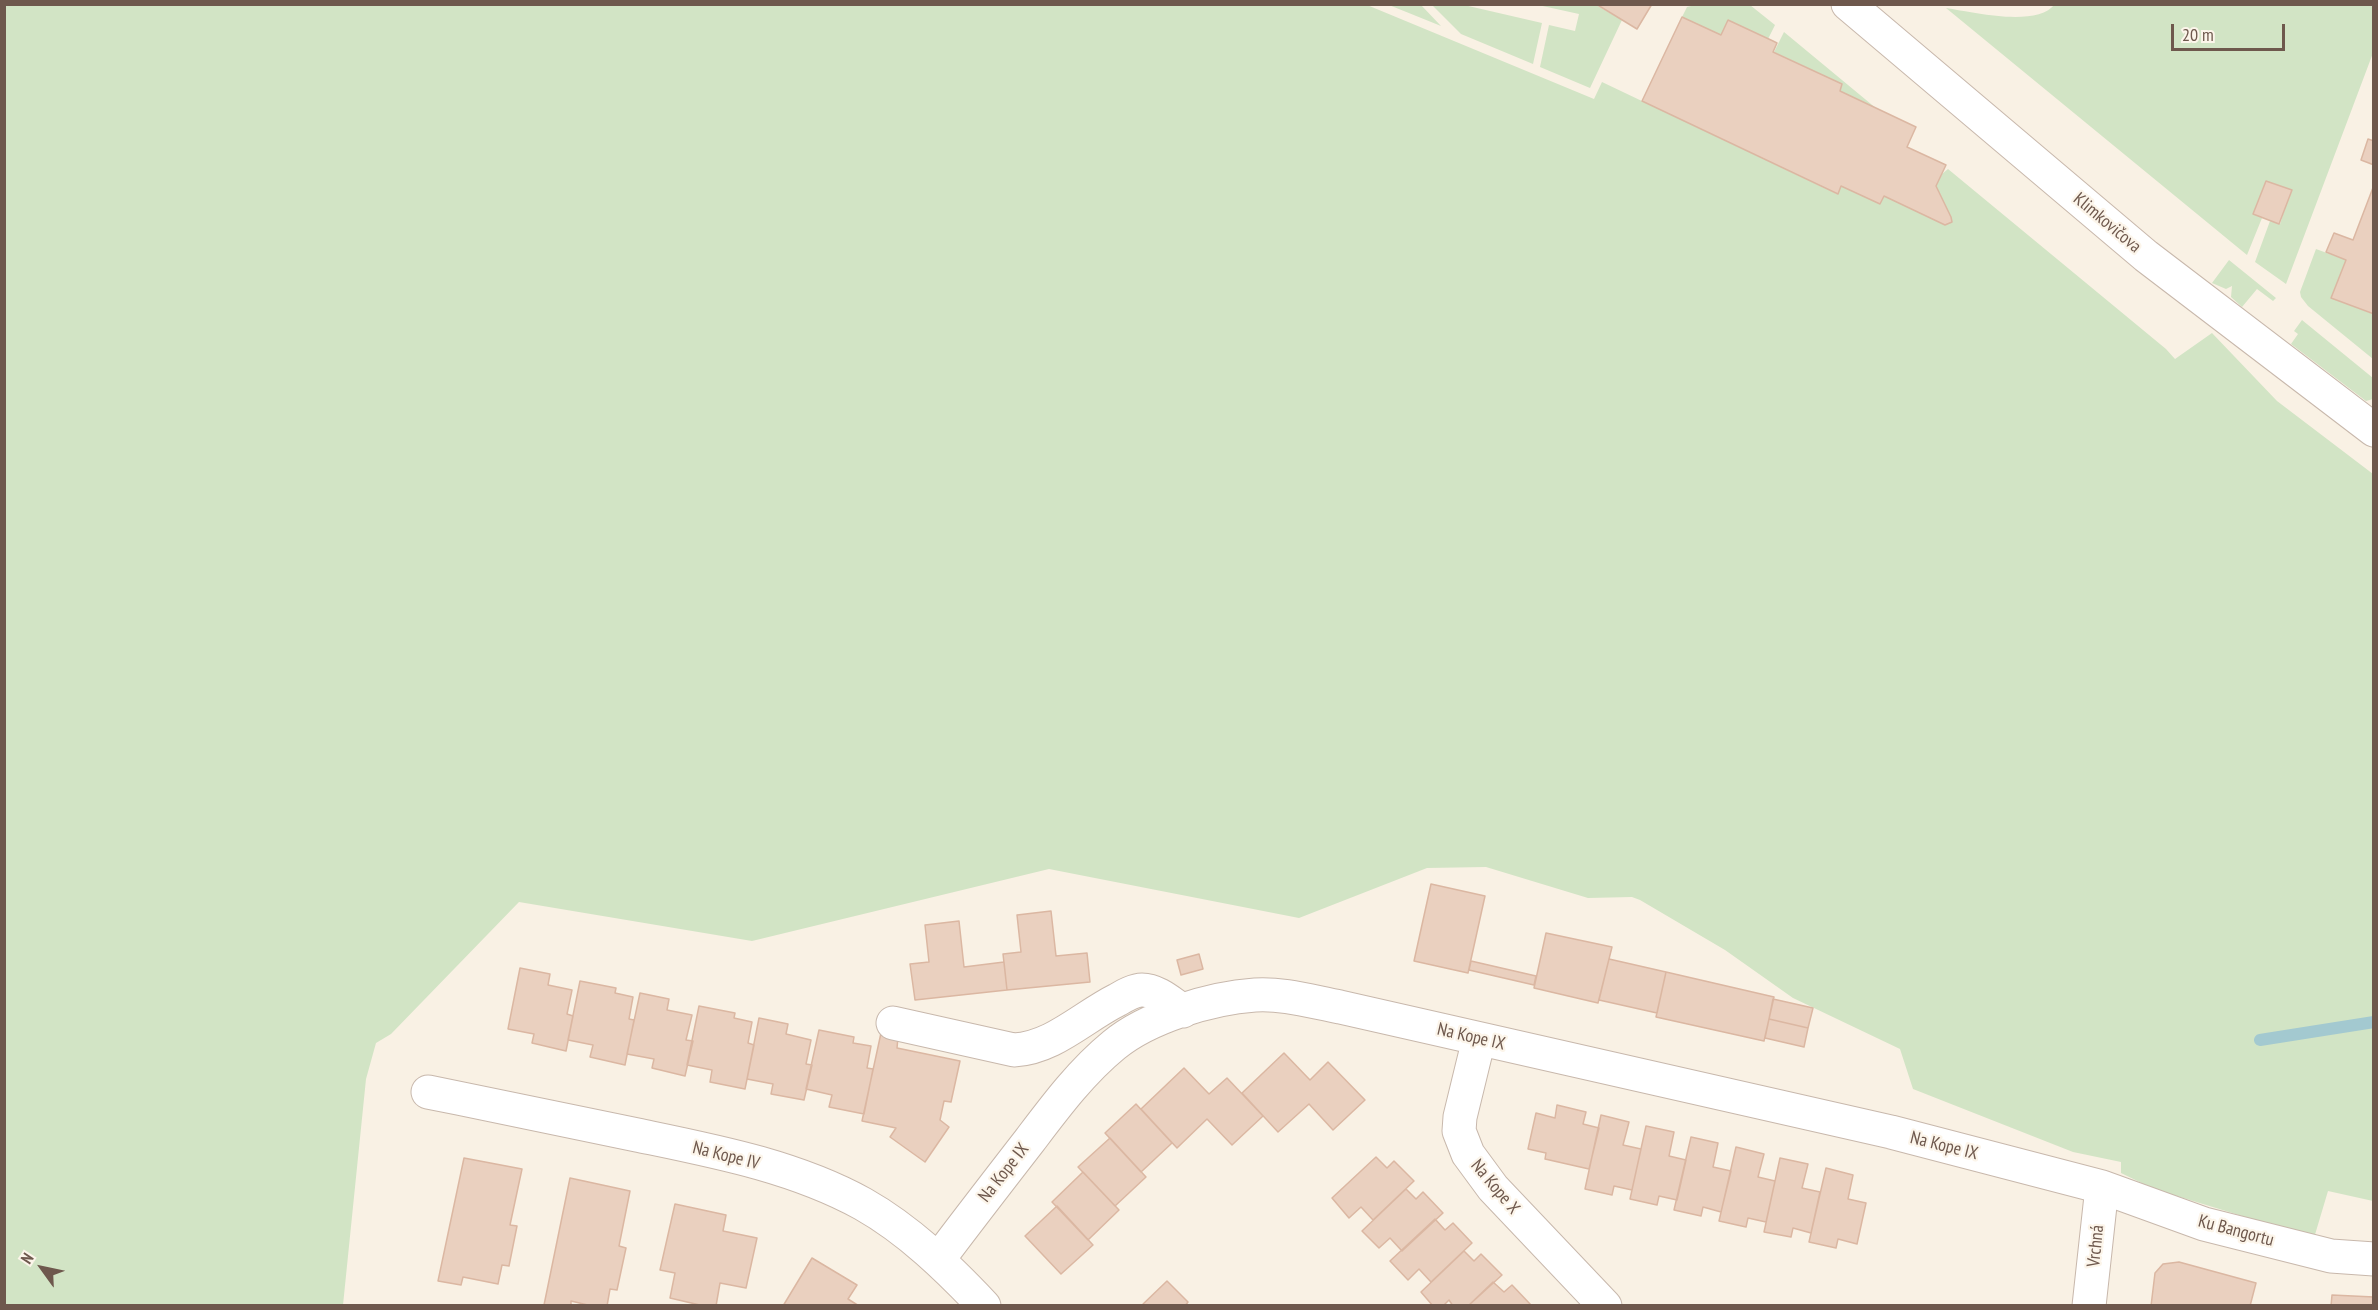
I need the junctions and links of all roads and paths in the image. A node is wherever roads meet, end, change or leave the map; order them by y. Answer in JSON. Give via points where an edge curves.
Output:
{"nodes":[{"id":1,"x":1848,"y":4,"type":"edge"},
{"id":2,"x":2373,"y":430,"type":"edge"},
{"id":3,"x":1183,"y":1011,"type":"junction"},
{"id":4,"x":893,"y":1023,"type":"dead end"},
{"id":5,"x":1479,"y":1039,"type":"junction"},
{"id":6,"x":428,"y":1092,"type":"dead end"},
{"id":7,"x":2102,"y":1187,"type":"junction"},
{"id":8,"x":2373,"y":1259,"type":"edge"},
{"id":9,"x":938,"y":1260,"type":"junction"},
{"id":10,"x":984,"y":1305,"type":"edge"},
{"id":11,"x":1605,"y":1305,"type":"edge"},
{"id":12,"x":2089,"y":1305,"type":"edge"}],
"edges":[{"from":1,"to":2,"type":"street","name":"Klimkovičova","via":[[2146,256]]},
{"from":3,"to":4,"type":"street","via":[[1154,993],[1141,990],[1100,1008],[1058,1036],[1014,1050]]},
{"from":3,"to":5,"type":"street","name":"Na Kope IX","via":[[1256,995],[1340,1007]]},
{"from":3,"to":9,"type":"street","name":"Na Kope IX","via":[[1149,1024],[1115,1044],[1089,1069]]},
{"from":5,"to":7,"type":"street","name":"Na Kope IX","via":[[1891,1132]]},
{"from":5,"to":11,"type":"street","name":"Na Kope X","via":[[1460,1117],[1459,1131],[1468,1154],[1492,1188]]},
{"from":6,"to":9,"type":"street","name":"Na Kope IV","via":[[688,1146],[798,1175],[864,1205]]},
{"from":7,"to":8,"type":"street","name":"Ku Bangortu","via":[[2204,1224],[2331,1256]]},
{"from":7,"to":12,"type":"street","name":"Vrchná"},
{"from":9,"to":10,"type":"street","name":"Na Kope IV"}]}
